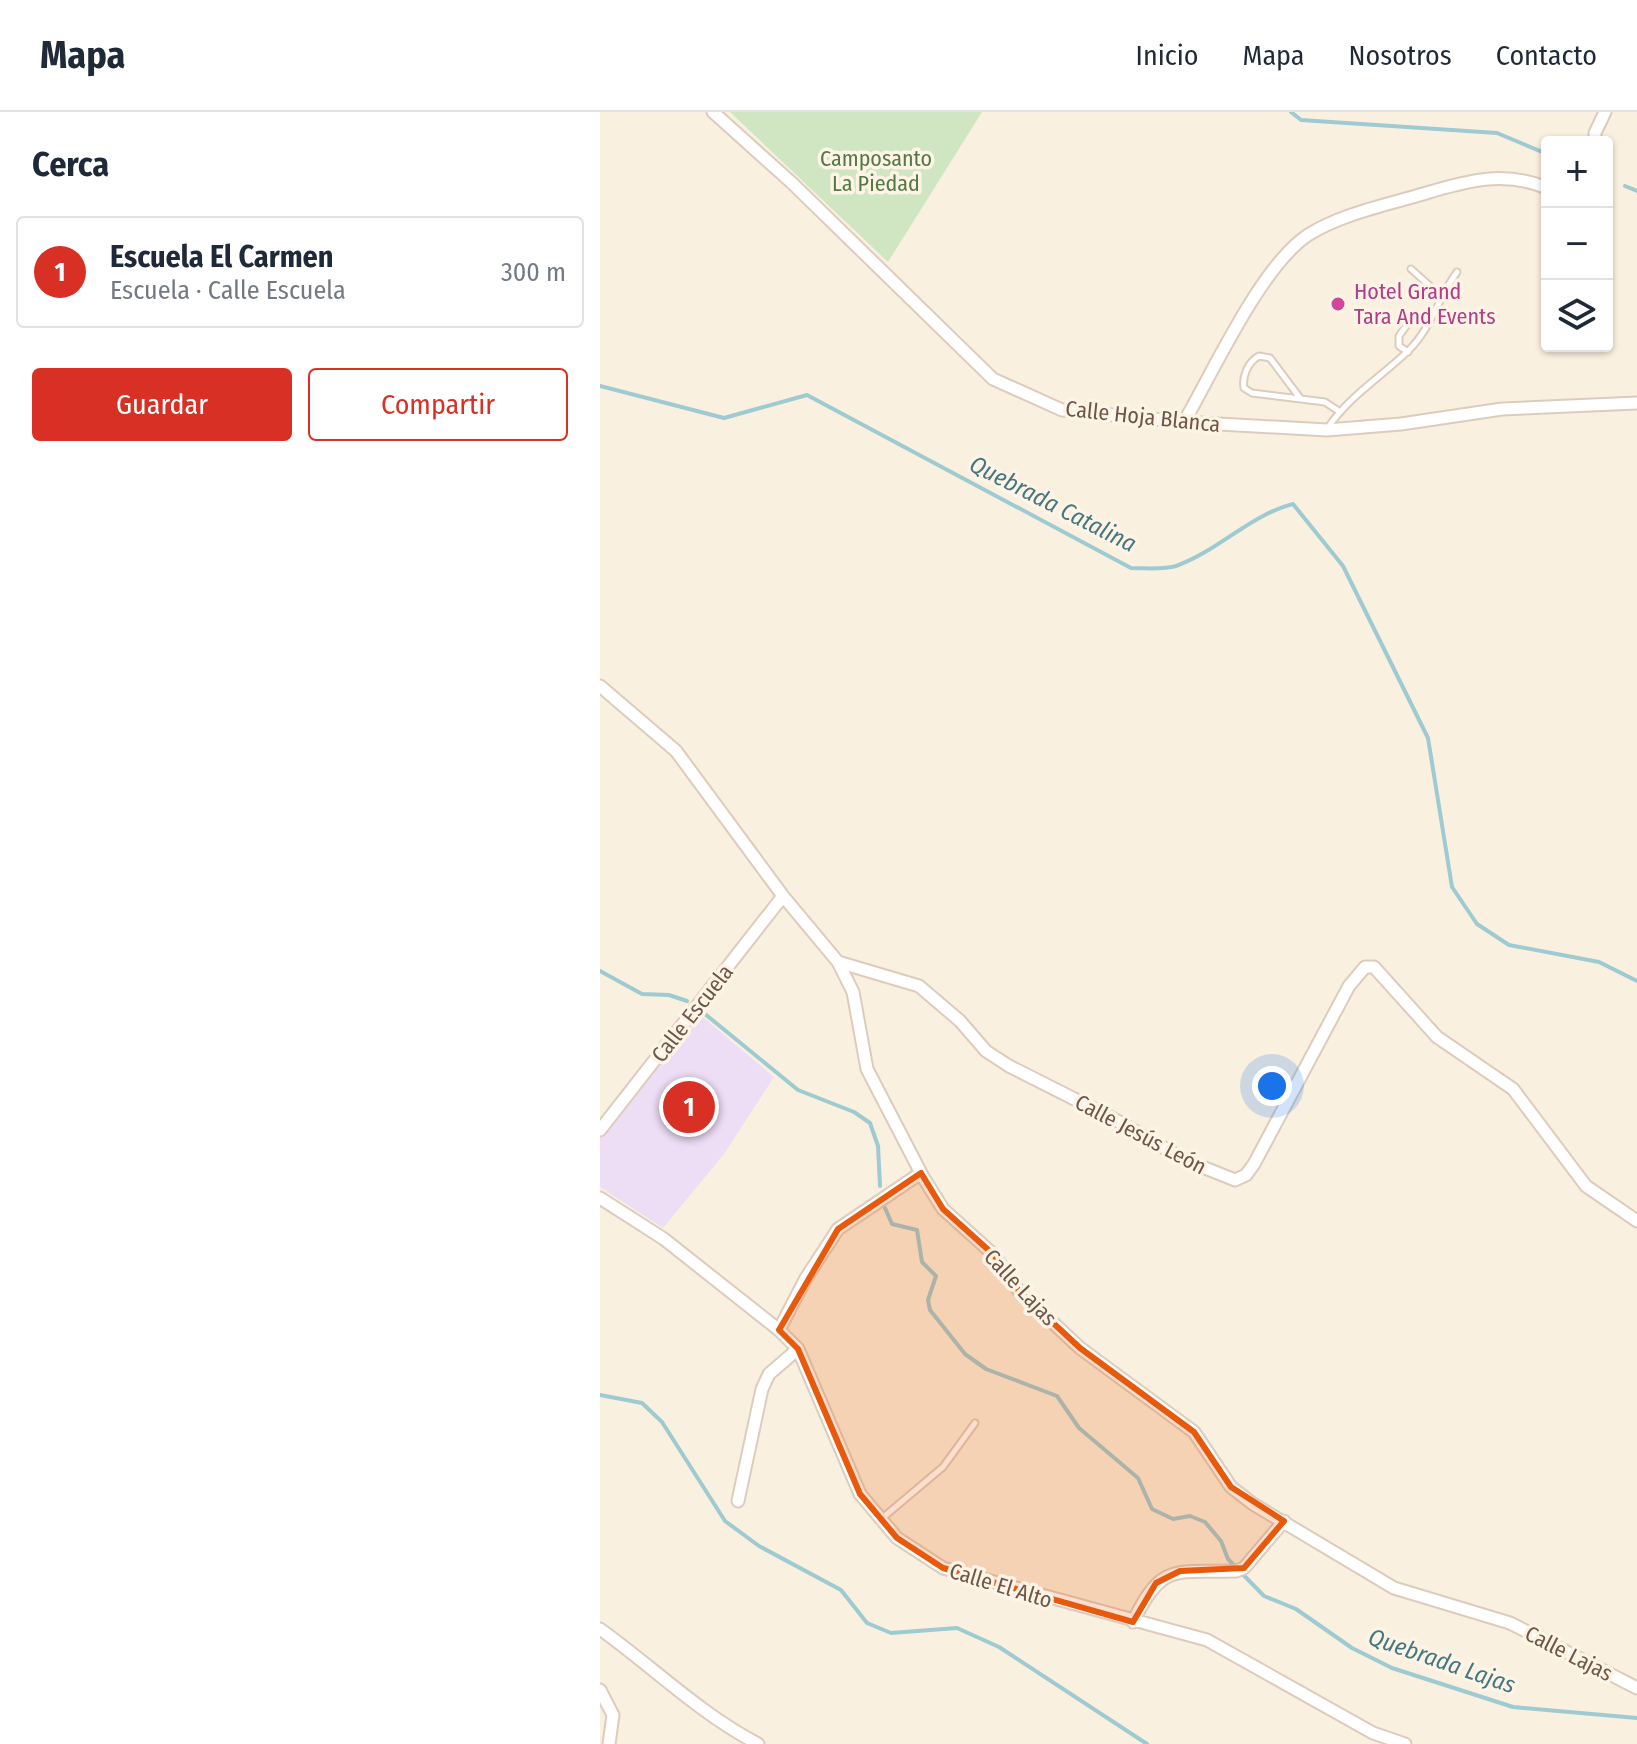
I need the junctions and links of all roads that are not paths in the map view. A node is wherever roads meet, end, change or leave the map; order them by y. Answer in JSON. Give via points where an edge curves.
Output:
{"nodes":[{"id":1,"x":713,"y":112,"type":"edge"},
{"id":2,"x":1605,"y":112,"type":"edge"},
{"id":3,"x":1595,"y":136,"type":"edge"},
{"id":4,"x":1541,"y":185,"type":"edge"},
{"id":5,"x":1411,"y":269,"type":"dead end"},
{"id":6,"x":1457,"y":272,"type":"dead end"},
{"id":7,"x":1440,"y":295,"type":"junction"},
{"id":8,"x":1431,"y":316,"type":"junction"},
{"id":9,"x":1408,"y":352,"type":"junction"},
{"id":10,"x":1300,"y":398,"type":"junction"},
{"id":11,"x":1637,"y":403,"type":"edge"},
{"id":12,"x":1340,"y":412,"type":"junction"},
{"id":13,"x":1184,"y":422,"type":"junction"},
{"id":14,"x":1327,"y":430,"type":"junction"},
{"id":15,"x":600,"y":686,"type":"edge"},
{"id":16,"x":783,"y":896,"type":"junction"},
{"id":17,"x":838,"y":962,"type":"junction"},
{"id":18,"x":600,"y":1130,"type":"edge"},
{"id":19,"x":921,"y":1173,"type":"junction"},
{"id":20,"x":600,"y":1198,"type":"edge"},
{"id":21,"x":1637,"y":1221,"type":"edge"},
{"id":22,"x":779,"y":1330,"type":"junction"},
{"id":23,"x":798,"y":1349,"type":"junction"},
{"id":24,"x":975,"y":1423,"type":"dead end"},
{"id":25,"x":738,"y":1501,"type":"dead end"},
{"id":26,"x":880,"y":1521,"type":"junction"},
{"id":27,"x":1284,"y":1521,"type":"junction"},
{"id":28,"x":1133,"y":1622,"type":"junction"},
{"id":29,"x":600,"y":1629,"type":"edge"},
{"id":30,"x":1637,"y":1688,"type":"edge"},
{"id":31,"x":600,"y":1690,"type":"edge"},
{"id":32,"x":609,"y":1744,"type":"edge"},
{"id":33,"x":758,"y":1744,"type":"edge"},
{"id":34,"x":1405,"y":1744,"type":"edge"}],
"edges":[{"from":1,"to":13,"type":"street","name":"Calle Hoja Blanca","via":[[993,379],[1062,410]]},
{"from":2,"to":3,"type":"street"},
{"from":4,"to":13,"type":"street","via":[[1495,176],[1444,187],[1311,233],[1276,266]]},
{"from":5,"to":7,"type":"lane"},
{"from":6,"to":7,"type":"lane"},
{"from":7,"to":8,"type":"lane"},
{"from":8,"to":9,"type":"lane"},
{"from":8,"to":9,"type":"lane","via":[[1414,315],[1399,336],[1399,346]]},
{"from":9,"to":12,"type":"lane"},
{"from":10,"to":10,"type":"lane","via":[[1244,388],[1251,360],[1270,358]]},
{"from":10,"to":12,"type":"lane","via":[[1325,402]]},
{"from":11,"to":14,"type":"street","name":"Calle Hoja Blanca","via":[[1502,409]]},
{"from":12,"to":14,"type":"lane"},
{"from":13,"to":14,"type":"street","name":"Calle Hoja Blanca"},
{"from":15,"to":16,"type":"street","name":"Calle Lajas","via":[[676,751]]},
{"from":16,"to":17,"type":"street","name":"Calle Lajas"},
{"from":16,"to":18,"type":"street","name":"Calle Escuela"},
{"from":17,"to":19,"type":"street","name":"Calle Lajas","via":[[853,992],[867,1069]]},
{"from":17,"to":21,"type":"street","name":"Calle Jesús León","via":[[919,986],[986,1051],[1009,1066],[1185,1160],[1235,1180],[1254,1164],[1349,986],[1365,967],[1374,967],[1437,1037],[1513,1089],[1586,1186]]},
{"from":19,"to":22,"type":"street","via":[[838,1229]]},
{"from":19,"to":27,"type":"street","name":"Calle Lajas","via":[[943,1209],[994,1255],[1019,1291],[1080,1348],[1194,1432],[1231,1487]]},
{"from":20,"to":22,"type":"street","name":"Calle El Alto","via":[[664,1239]]},
{"from":22,"to":23,"type":"street","name":"Calle El Alto"},
{"from":23,"to":25,"type":"street","via":[[769,1374],[762,1389]]},
{"from":23,"to":26,"type":"street","name":"Calle El Alto","via":[[860,1494]]},
{"from":24,"to":26,"type":"lane","via":[[943,1467]]},
{"from":26,"to":28,"type":"street","name":"Calle El Alto","via":[[943,1568]]},
{"from":27,"to":28,"type":"street","via":[[1244,1568],[1180,1571],[1156,1583]]},
{"from":27,"to":30,"type":"street","name":"Calle Lajas","via":[[1394,1588],[1510,1623]]},
{"from":28,"to":34,"type":"street","name":"Calle El Alto","via":[[1207,1640],[1373,1733]]},
{"from":29,"to":33,"type":"street","via":[[672,1688]]},
{"from":31,"to":32,"type":"street","via":[[613,1715]]}]}
